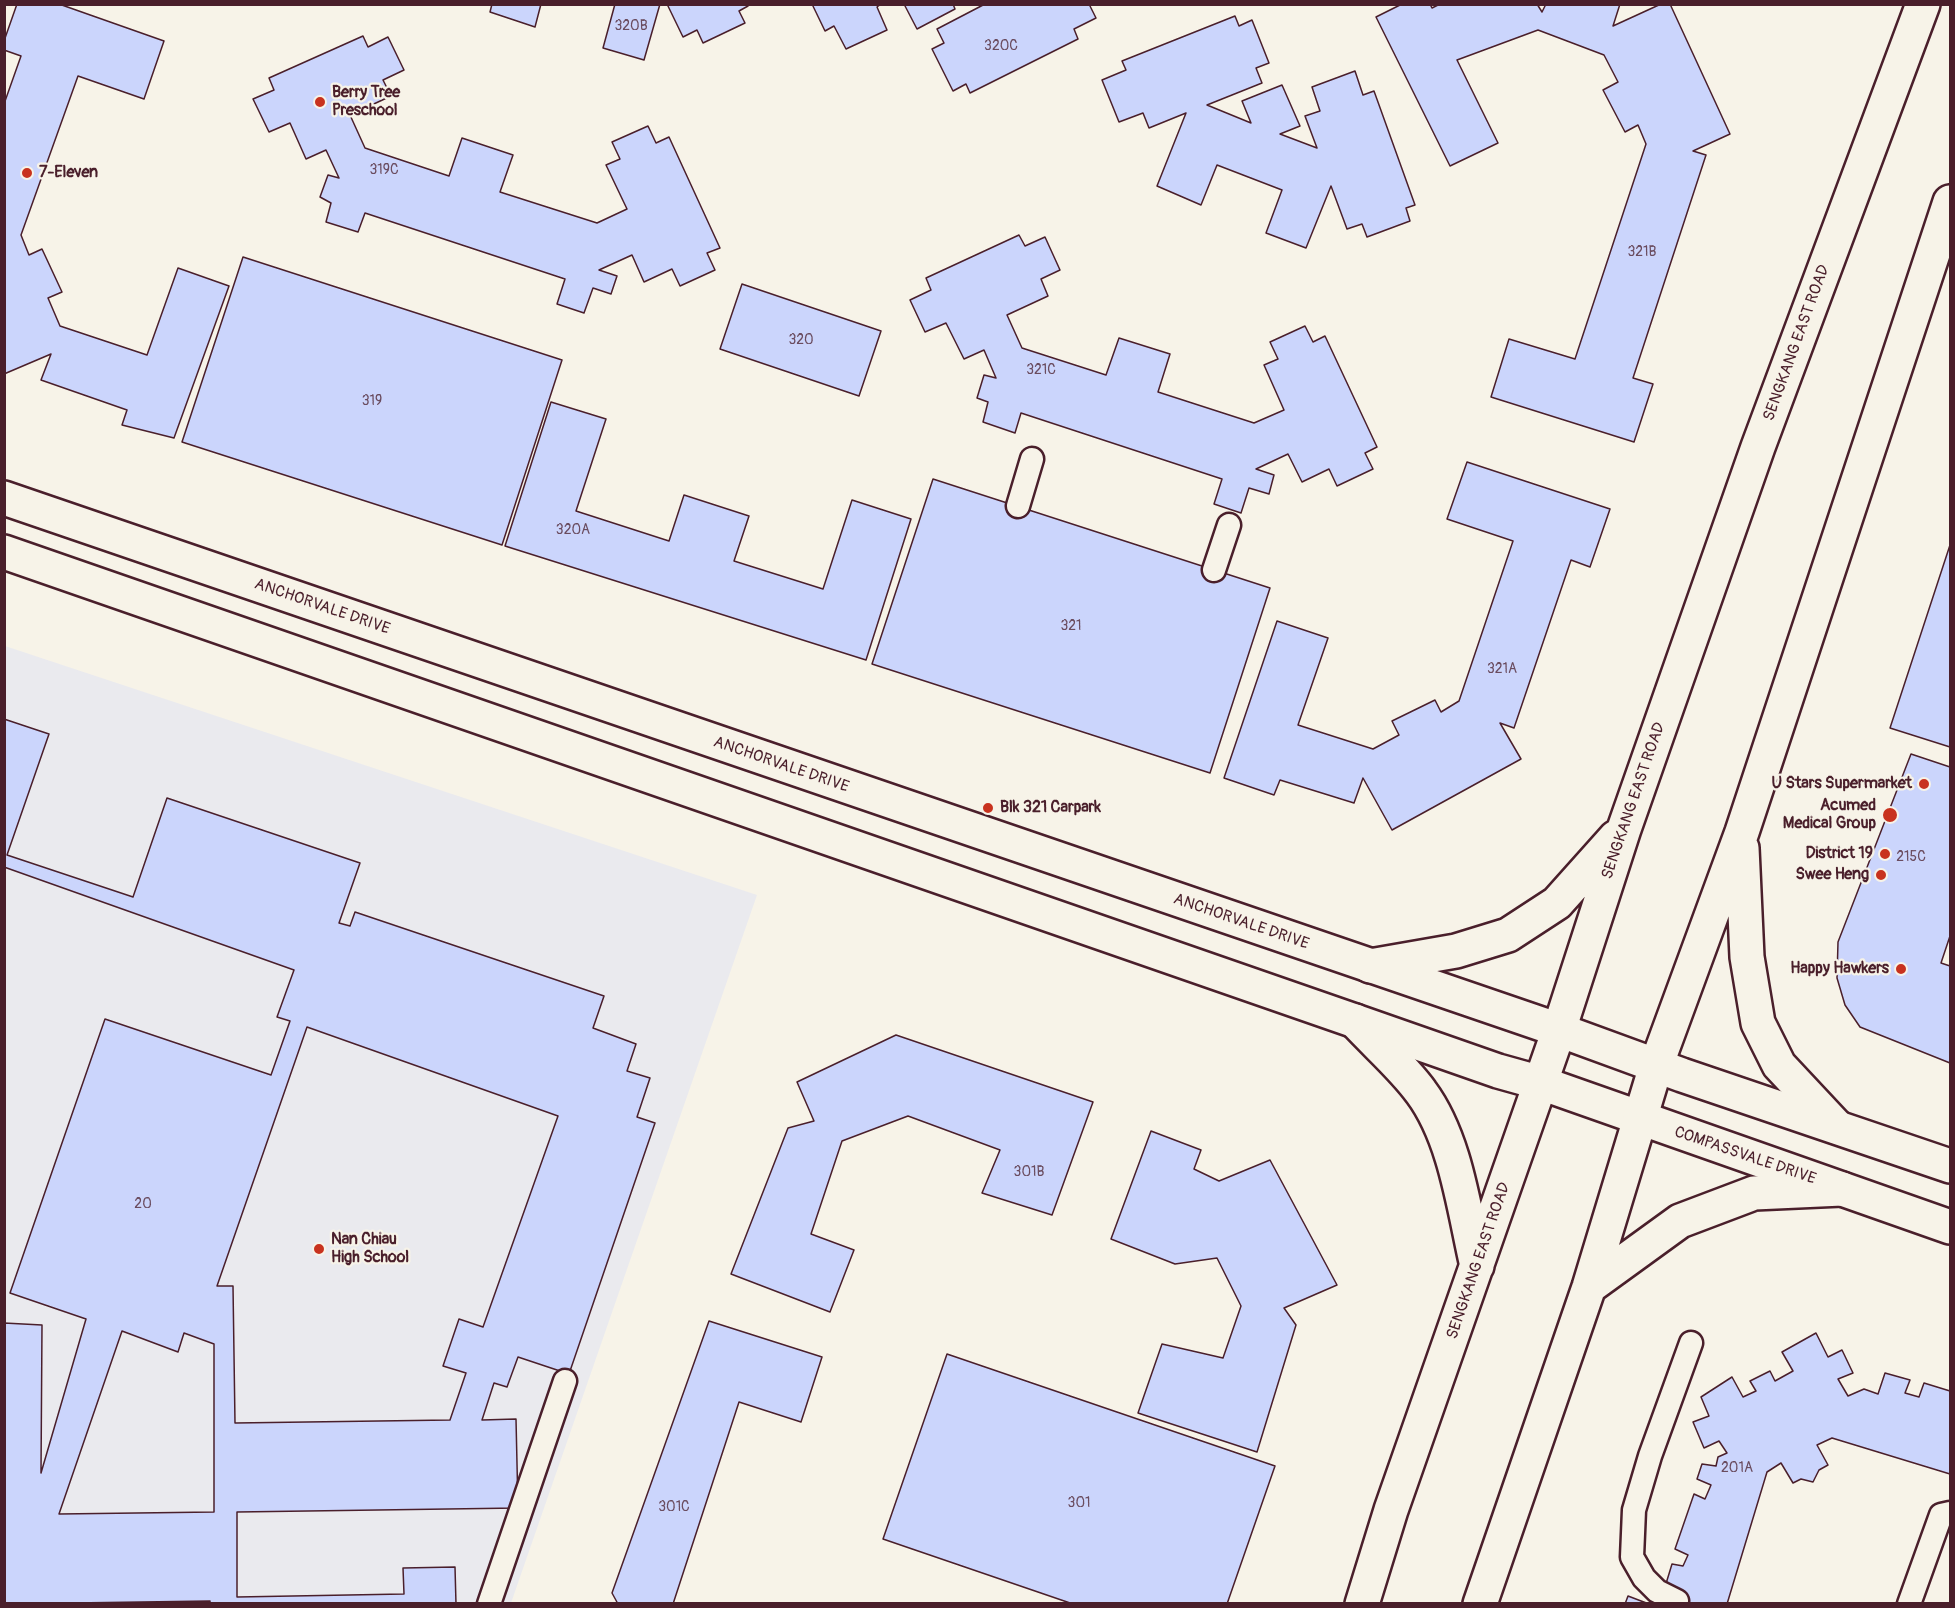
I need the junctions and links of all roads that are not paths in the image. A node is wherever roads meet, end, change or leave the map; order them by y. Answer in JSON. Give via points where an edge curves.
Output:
{"nodes":[{"id":1,"x":1923,"y":4,"type":"edge"},
{"id":2,"x":1950,"y":202,"type":"edge"},
{"id":3,"x":1032,"y":459,"type":"dead end"},
{"id":4,"x":4,"y":498,"type":"edge"},
{"id":5,"x":1018,"y":506,"type":"dead end"},
{"id":6,"x":1229,"y":525,"type":"dead end"},
{"id":7,"x":4,"y":552,"type":"edge"},
{"id":8,"x":1214,"y":570,"type":"dead end"},
{"id":9,"x":1624,"y":829,"type":"junction"},
{"id":10,"x":1742,"y":832,"type":"junction"},
{"id":11,"x":1370,"y":966,"type":"junction"},
{"id":12,"x":1355,"y":1021,"type":"junction"},
{"id":13,"x":1559,"y":1030,"type":"junction"},
{"id":14,"x":1656,"y":1066,"type":"junction"},
{"id":15,"x":1541,"y":1083,"type":"junction"},
{"id":16,"x":1639,"y":1118,"type":"junction"},
{"id":17,"x":1837,"y":1127,"type":"junction"},
{"id":18,"x":1950,"y":1166,"type":"edge"},
{"id":19,"x":1842,"y":1189,"type":"junction"},
{"id":20,"x":1950,"y":1227,"type":"edge"},
{"id":21,"x":1477,"y":1266,"type":"junction"},
{"id":22,"x":1589,"y":1287,"type":"junction"},
{"id":23,"x":1691,"y":1342,"type":"dead end"},
{"id":24,"x":565,"y":1381,"type":"dead end"},
{"id":25,"x":1950,"y":1513,"type":"edge"},
{"id":26,"x":1677,"y":1601,"type":"dead end"},
{"id":27,"x":489,"y":1604,"type":"edge"},
{"id":28,"x":1362,"y":1604,"type":"edge"},
{"id":29,"x":1480,"y":1604,"type":"edge"},
{"id":30,"x":1909,"y":1604,"type":"edge"}],
"edges":[{"from":1,"to":9,"type":"main road","name":"SENGKANG EAST ROAD","via":[[1758,447]]},
{"from":2,"to":10,"type":"main road"},
{"from":3,"to":5,"type":"lane"},
{"from":4,"to":11,"type":"main road","name":"ANCHORVALE DRIVE"},
{"from":6,"to":8,"type":"lane"},
{"from":7,"to":12,"type":"main road"},
{"from":9,"to":11,"type":"main road","via":[[1557,903],[1508,935],[1456,951]]},
{"from":9,"to":13,"type":"main road","name":"SENGKANG EAST ROAD"},
{"from":10,"to":14,"type":"main road"},
{"from":10,"to":17,"type":"main road","via":[[1747,957],[1758,1023],[1779,1065]]},
{"from":11,"to":13,"type":"main road","name":"ANCHORVALE DRIVE"},
{"from":12,"to":15,"type":"main road"},
{"from":12,"to":21,"type":"main road","via":[[1421,1091],[1440,1123]]},
{"from":13,"to":14,"type":"main road"},
{"from":13,"to":15,"type":"main road","name":"SENGKANG EAST ROAD"},
{"from":14,"to":16,"type":"main road"},
{"from":14,"to":17,"type":"main road"},
{"from":15,"to":16,"type":"main road","name":"COMPASSVALE DRIVE"},
{"from":15,"to":21,"type":"main road","name":"SENGKANG EAST ROAD"},
{"from":16,"to":19,"type":"main road","name":"COMPASSVALE DRIVE"},
{"from":16,"to":22,"type":"main road"},
{"from":17,"to":18,"type":"main road"},
{"from":19,"to":20,"type":"main road","name":"COMPASSVALE DRIVE"},
{"from":19,"to":22,"type":"main road","via":[[1754,1193],[1680,1221]]},
{"from":21,"to":28,"type":"main road","name":"SENGKANG EAST ROAD"},
{"from":22,"to":29,"type":"main road"},
{"from":23,"to":26,"type":"lane","via":[[1634,1510],[1632,1557],[1644,1578]]},
{"from":24,"to":27,"type":"lane"},
{"from":25,"to":30,"type":"lane","via":[[1941,1515]]}]}
